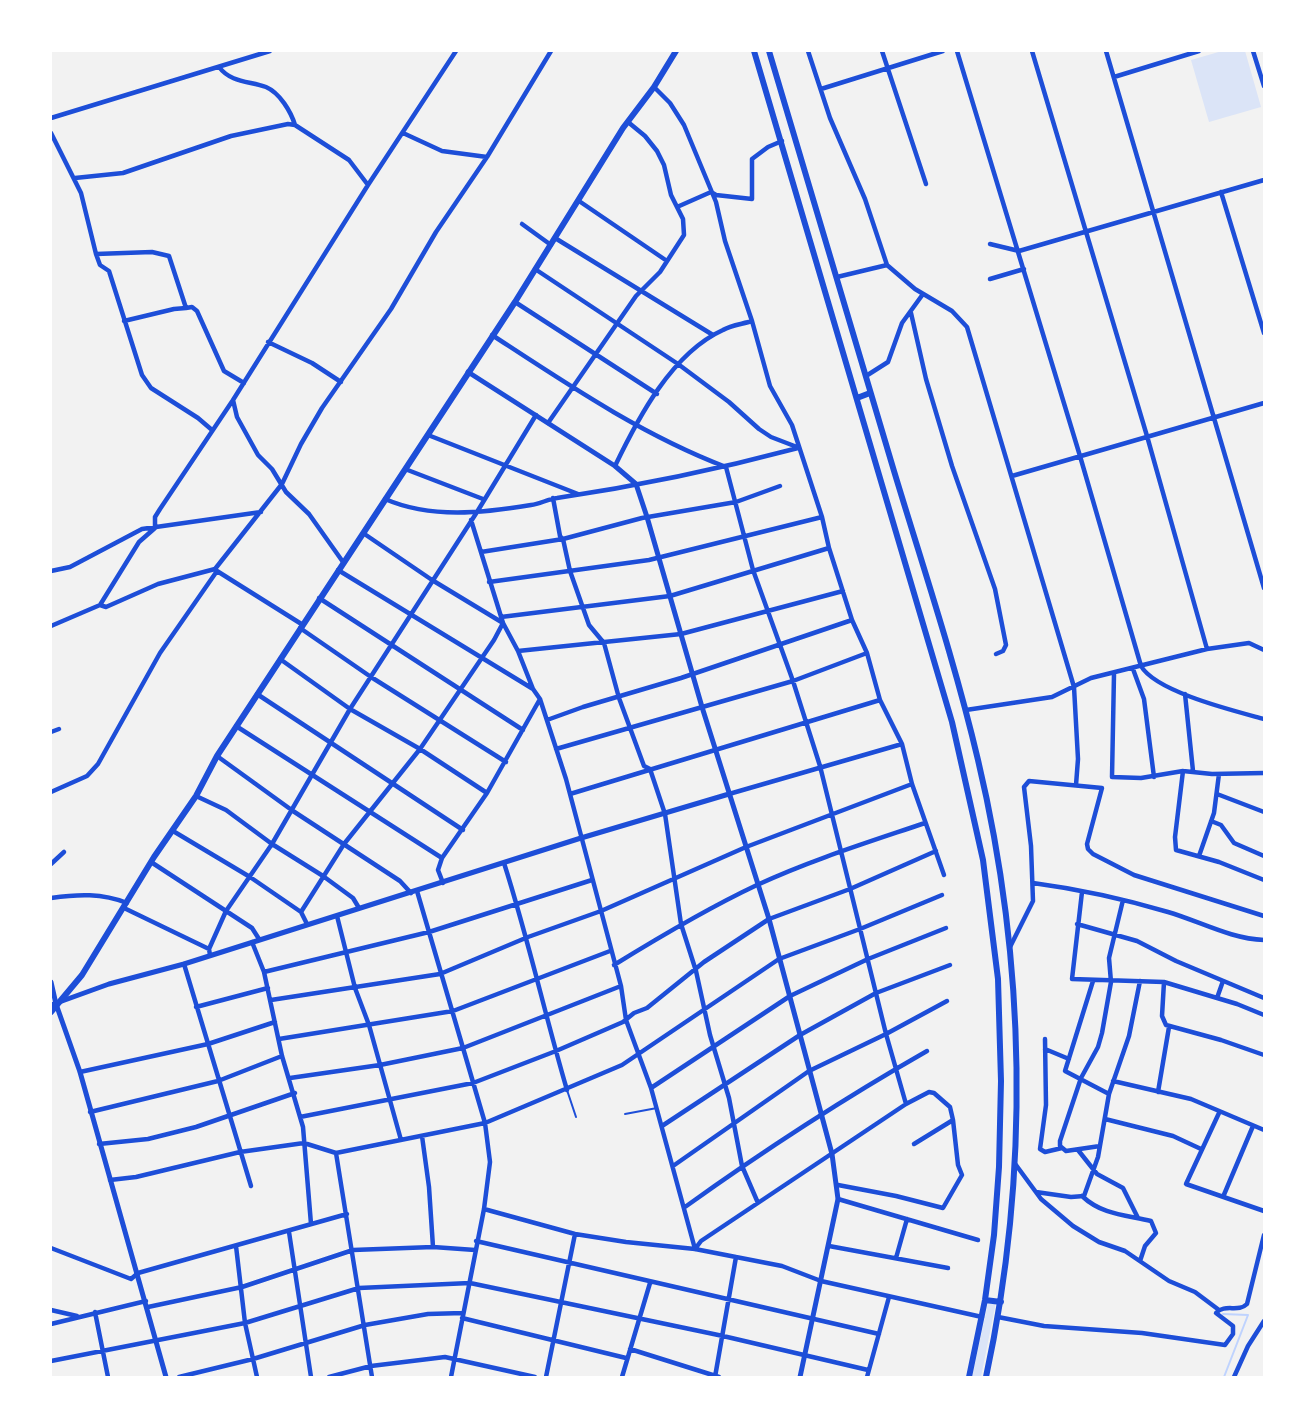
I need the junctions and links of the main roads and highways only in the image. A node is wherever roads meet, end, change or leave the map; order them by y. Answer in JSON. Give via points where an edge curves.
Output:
{"nodes":[{"id":1,"x":676,"y":51,"type":"edge"},
{"id":2,"x":754,"y":51,"type":"edge"},
{"id":3,"x":770,"y":51,"type":"edge"},
{"id":4,"x":870,"y":393,"type":"junction"},
{"id":5,"x":857,"y":398,"type":"junction"},
{"id":6,"x":54,"y":1004,"type":"edge"},
{"id":7,"x":51,"y":1012,"type":"edge"},
{"id":8,"x":985,"y":1300,"type":"junction"},
{"id":9,"x":1001,"y":1302,"type":"junction"},
{"id":10,"x":970,"y":1377,"type":"edge"},
{"id":11,"x":986,"y":1377,"type":"edge"}],
"edges":[{"from":1,"to":6,"type":"main road","via":[[236,726],[196,796],[151,862],[82,975]]},
{"from":2,"to":5,"type":"main road"},
{"from":3,"to":4,"type":"main road"},
{"from":4,"to":5,"type":"main road"},
{"from":4,"to":9,"type":"main road","via":[[966,710],[998,857],[1010,947],[1017,1080],[1016,1165]]},
{"from":5,"to":8,"type":"main road","via":[[952,722],[983,860],[995,943],[1001,1081],[999,1167]]},
{"from":6,"to":7,"type":"main road"},
{"from":8,"to":9,"type":"main road"},
{"from":8,"to":10,"type":"main road"},
{"from":9,"to":11,"type":"main road"}]}
